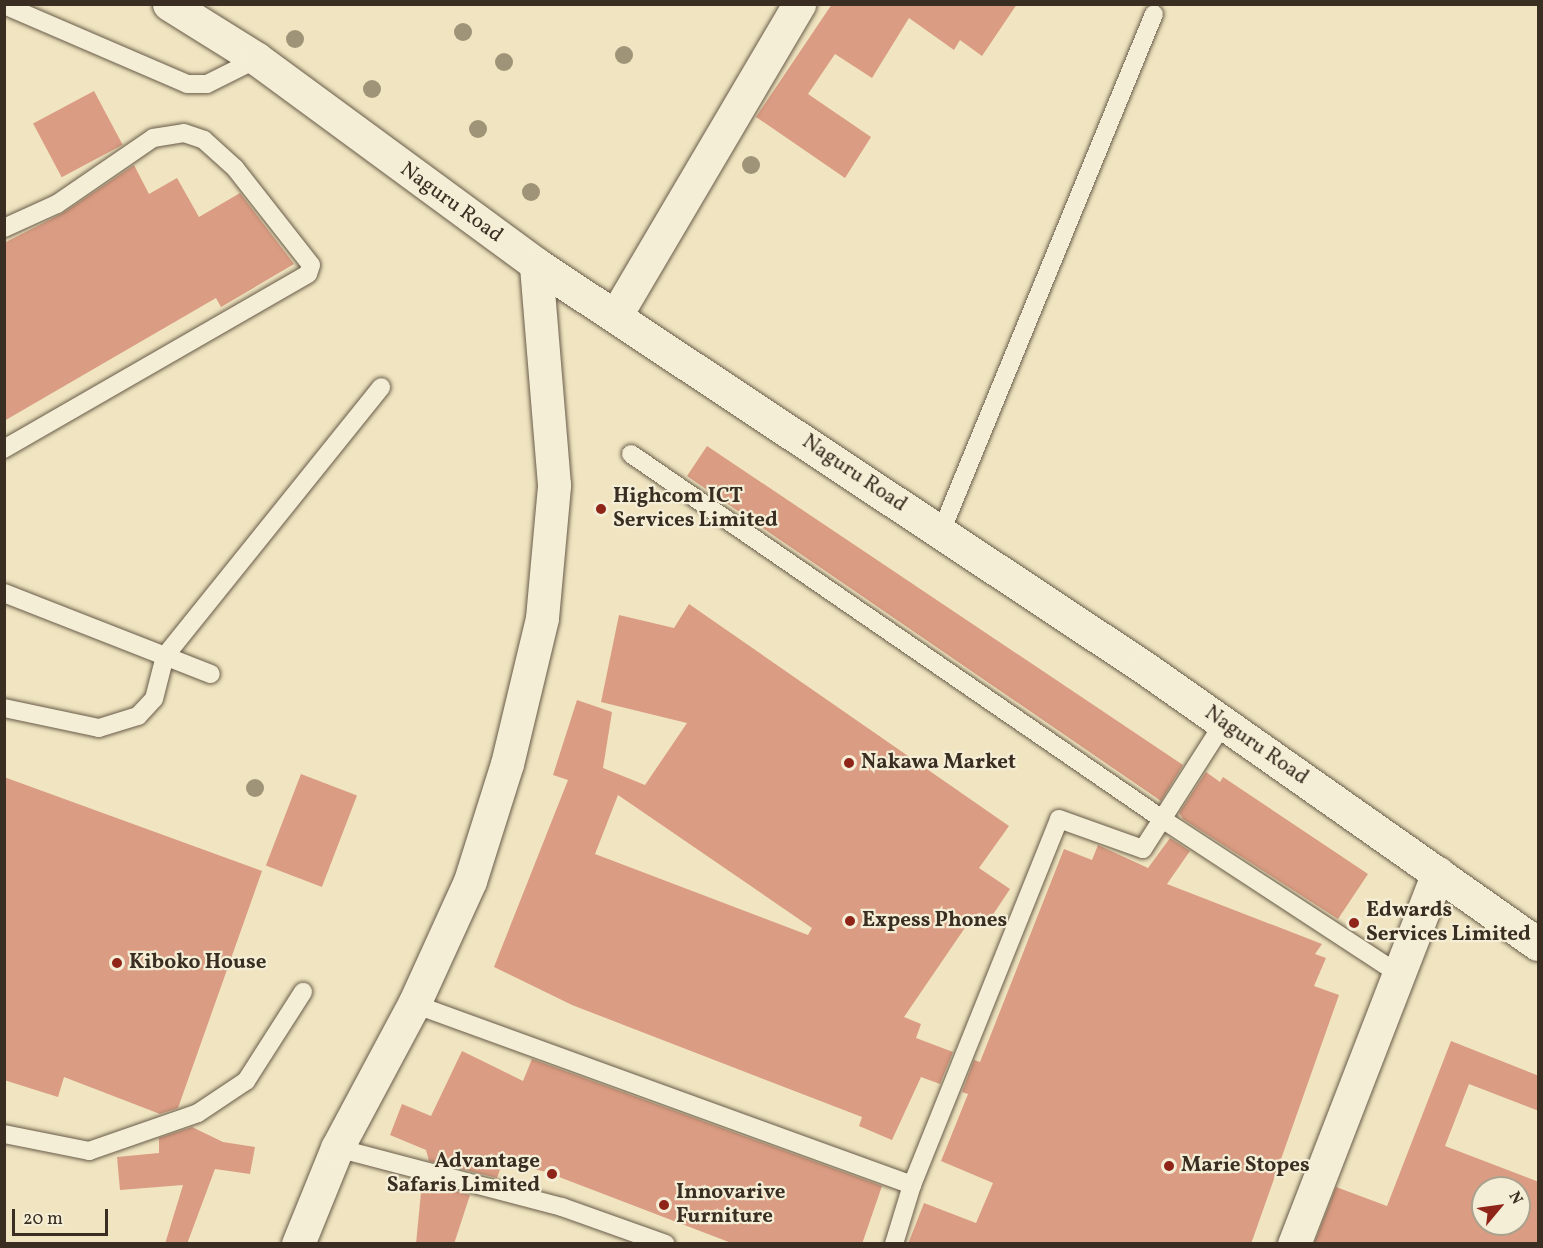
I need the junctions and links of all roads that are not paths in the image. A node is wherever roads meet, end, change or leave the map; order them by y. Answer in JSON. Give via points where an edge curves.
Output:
{"nodes":[{"id":1,"x":169,"y":4,"type":"edge"},
{"id":2,"x":799,"y":4,"type":"edge"},
{"id":3,"x":4,"y":5,"type":"edge"},
{"id":4,"x":1154,"y":14,"type":"dead end"},
{"id":5,"x":257,"y":59,"type":"junction"},
{"id":6,"x":4,"y":228,"type":"edge"},
{"id":7,"x":536,"y":264,"type":"junction"},
{"id":8,"x":616,"y":315,"type":"junction"},
{"id":9,"x":381,"y":387,"type":"dead end"},
{"id":10,"x":4,"y":449,"type":"edge"},
{"id":11,"x":631,"y":454,"type":"dead end"},
{"id":12,"x":941,"y":532,"type":"junction"},
{"id":13,"x":4,"y":593,"type":"edge"},
{"id":14,"x":165,"y":656,"type":"junction"},
{"id":15,"x":211,"y":674,"type":"dead end"},
{"id":16,"x":4,"y":708,"type":"edge"},
{"id":17,"x":1223,"y":724,"type":"junction"},
{"id":18,"x":1162,"y":819,"type":"junction"},
{"id":19,"x":1438,"y":873,"type":"junction"},
{"id":20,"x":1539,"y":944,"type":"edge"},
{"id":21,"x":1400,"y":975,"type":"junction"},
{"id":22,"x":303,"y":992,"type":"dead end"},
{"id":23,"x":414,"y":1004,"type":"junction"},
{"id":24,"x":4,"y":1134,"type":"edge"},
{"id":25,"x":337,"y":1148,"type":"junction"},
{"id":26,"x":912,"y":1185,"type":"junction"},
{"id":27,"x":298,"y":1244,"type":"edge"},
{"id":28,"x":666,"y":1244,"type":"edge"},
{"id":29,"x":894,"y":1244,"type":"edge"},
{"id":30,"x":1294,"y":1244,"type":"edge"}],
"edges":[{"from":1,"to":5,"type":"street","name":"Naguru Road"},
{"from":2,"to":8,"type":"street"},
{"from":3,"to":5,"type":"lane","via":[[187,84],[207,84]]},
{"from":4,"to":12,"type":"lane"},
{"from":5,"to":7,"type":"street","name":"Naguru Road"},
{"from":6,"to":10,"type":"lane","via":[[57,204],[153,138],[184,133],[204,140],[235,168],[311,265],[308,274]]},
{"from":7,"to":8,"type":"street","name":"Naguru Road"},
{"from":7,"to":23,"type":"street","via":[[554,485],[542,618],[507,764],[470,881]]},
{"from":8,"to":12,"type":"street","name":"Naguru Road"},
{"from":9,"to":14,"type":"lane"},
{"from":11,"to":18,"type":"lane"},
{"from":12,"to":17,"type":"street","name":"Naguru Road"},
{"from":13,"to":14,"type":"lane"},
{"from":14,"to":15,"type":"lane"},
{"from":14,"to":16,"type":"lane","via":[[154,699],[138,716],[117,726],[99,728]]},
{"from":17,"to":18,"type":"lane"},
{"from":17,"to":19,"type":"street","name":"Naguru Road"},
{"from":18,"to":21,"type":"lane"},
{"from":18,"to":26,"type":"lane","via":[[1143,849],[1059,819]]},
{"from":19,"to":20,"type":"street","name":"Naguru Road"},
{"from":19,"to":21,"type":"street"},
{"from":21,"to":30,"type":"street"},
{"from":22,"to":24,"type":"lane","via":[[246,1081],[198,1113],[89,1151]]},
{"from":23,"to":25,"type":"street"},
{"from":23,"to":26,"type":"lane"},
{"from":25,"to":27,"type":"street"},
{"from":25,"to":28,"type":"lane","via":[[562,1207]]},
{"from":26,"to":29,"type":"lane"}]}
